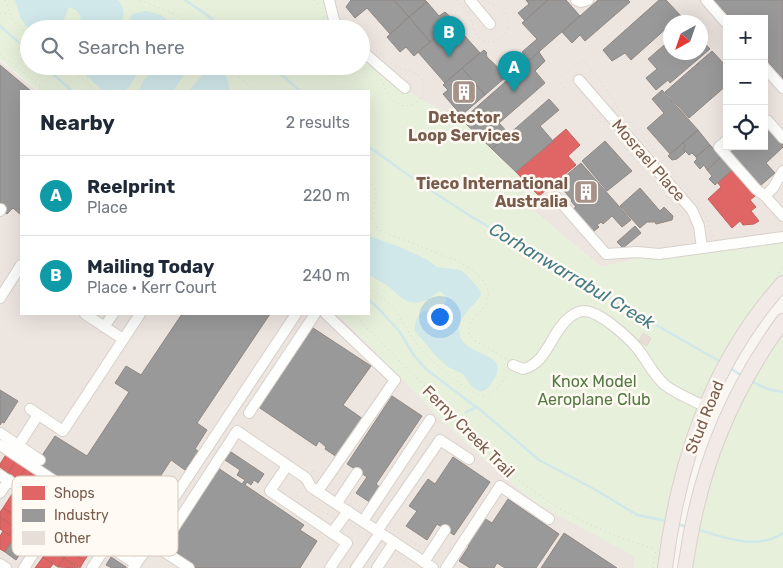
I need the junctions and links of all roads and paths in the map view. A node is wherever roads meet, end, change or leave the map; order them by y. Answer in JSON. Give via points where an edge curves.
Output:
{"nodes":[{"id":1,"x":5,"y":0,"type":"edge"},
{"id":2,"x":140,"y":0,"type":"edge"},
{"id":3,"x":314,"y":0,"type":"edge"},
{"id":4,"x":329,"y":0,"type":"edge"},
{"id":5,"x":470,"y":0,"type":"edge"},
{"id":6,"x":576,"y":0,"type":"edge"},
{"id":7,"x":588,"y":0,"type":"edge"},
{"id":8,"x":706,"y":0,"type":"edge"},
{"id":9,"x":340,"y":9,"type":"dead end"},
{"id":10,"x":0,"y":13,"type":"edge"},
{"id":11,"x":10,"y":14,"type":"junction"},
{"id":12,"x":723,"y":19,"type":"edge"},
{"id":13,"x":183,"y":20,"type":"edge"},
{"id":14,"x":325,"y":20,"type":"edge"},
{"id":15,"x":334,"y":20,"type":"edge"},
{"id":16,"x":345,"y":20,"type":"edge"},
{"id":17,"x":490,"y":24,"type":"dead end"},
{"id":18,"x":20,"y":28,"type":"edge"},
{"id":19,"x":0,"y":54,"type":"edge"},
{"id":20,"x":370,"y":58,"type":"edge"},
{"id":21,"x":20,"y":70,"type":"edge"},
{"id":22,"x":768,"y":71,"type":"edge"},
{"id":23,"x":27,"y":75,"type":"edge"},
{"id":24,"x":77,"y":75,"type":"edge"},
{"id":25,"x":237,"y":75,"type":"edge"},
{"id":26,"x":579,"y":80,"type":"dead end"},
{"id":27,"x":405,"y":88,"type":"dead end"},
{"id":28,"x":783,"y":88,"type":"edge"},
{"id":29,"x":46,"y":90,"type":"edge"},
{"id":30,"x":95,"y":90,"type":"edge"},
{"id":31,"x":254,"y":90,"type":"edge"},
{"id":32,"x":768,"y":121,"type":"edge"},
{"id":33,"x":783,"y":138,"type":"edge"},
{"id":34,"x":723,"y":144,"type":"edge"},
{"id":35,"x":783,"y":171,"type":"edge"},
{"id":36,"x":370,"y":181,"type":"edge"},
{"id":37,"x":765,"y":196,"type":"junction"},
{"id":38,"x":556,"y":197,"type":"dead end"},
{"id":39,"x":783,"y":216,"type":"edge"},
{"id":40,"x":688,"y":224,"type":"dead end"},
{"id":41,"x":783,"y":237,"type":"edge"},
{"id":42,"x":713,"y":238,"type":"dead end"},
{"id":43,"x":763,"y":241,"type":"junction"},
{"id":44,"x":783,"y":243,"type":"edge"},
{"id":45,"x":702,"y":248,"type":"junction"},
{"id":46,"x":20,"y":268,"type":"edge"},
{"id":47,"x":783,"y":282,"type":"edge"},
{"id":48,"x":370,"y":288,"type":"edge"},
{"id":49,"x":0,"y":298,"type":"edge"},
{"id":50,"x":86,"y":315,"type":"edge"},
{"id":51,"x":112,"y":315,"type":"edge"},
{"id":52,"x":139,"y":315,"type":"edge"},
{"id":53,"x":295,"y":315,"type":"edge"},
{"id":54,"x":314,"y":315,"type":"edge"},
{"id":55,"x":327,"y":315,"type":"edge"},
{"id":56,"x":355,"y":315,"type":"edge"},
{"id":57,"x":783,"y":321,"type":"edge"},
{"id":58,"x":104,"y":327,"type":"junction"},
{"id":59,"x":123,"y":339,"type":"junction"},
{"id":60,"x":513,"y":365,"type":"junction"},
{"id":61,"x":705,"y":407,"type":"junction"},
{"id":62,"x":249,"y":413,"type":"dead end"},
{"id":63,"x":430,"y":420,"type":"dead end"},
{"id":64,"x":0,"y":434,"type":"edge"},
{"id":65,"x":0,"y":445,"type":"edge"},
{"id":66,"x":18,"y":446,"type":"junction"},
{"id":67,"x":469,"y":459,"type":"dead end"},
{"id":68,"x":40,"y":460,"type":"dead end"},
{"id":69,"x":287,"y":466,"type":"junction"},
{"id":70,"x":357,"y":473,"type":"dead end"},
{"id":71,"x":47,"y":476,"type":"edge"},
{"id":72,"x":4,"y":478,"type":"edge"},
{"id":73,"x":311,"y":488,"type":"junction"},
{"id":74,"x":178,"y":492,"type":"edge"},
{"id":75,"x":0,"y":493,"type":"edge"},
{"id":76,"x":337,"y":504,"type":"junction"},
{"id":77,"x":345,"y":515,"type":"junction"},
{"id":78,"x":549,"y":519,"type":"dead end"},
{"id":79,"x":178,"y":521,"type":"edge"},
{"id":80,"x":363,"y":521,"type":"junction"},
{"id":81,"x":445,"y":530,"type":"dead end"},
{"id":82,"x":332,"y":533,"type":"junction"},
{"id":83,"x":377,"y":535,"type":"junction"},
{"id":84,"x":392,"y":546,"type":"junction"},
{"id":85,"x":32,"y":556,"type":"edge"},
{"id":86,"x":100,"y":556,"type":"edge"},
{"id":87,"x":122,"y":556,"type":"edge"},
{"id":88,"x":171,"y":556,"type":"edge"},
{"id":89,"x":0,"y":564,"type":"edge"},
{"id":90,"x":135,"y":566,"type":"edge"},
{"id":91,"x":427,"y":567,"type":"edge"},
{"id":92,"x":6,"y":568,"type":"edge"},
{"id":93,"x":24,"y":568,"type":"edge"},
{"id":94,"x":92,"y":568,"type":"edge"},
{"id":95,"x":189,"y":568,"type":"edge"},
{"id":96,"x":330,"y":568,"type":"edge"},
{"id":97,"x":356,"y":568,"type":"edge"},
{"id":98,"x":377,"y":568,"type":"edge"},
{"id":99,"x":446,"y":568,"type":"edge"},
{"id":100,"x":653,"y":568,"type":"edge"},
{"id":101,"x":665,"y":568,"type":"edge"},
{"id":102,"x":685,"y":568,"type":"edge"}],
"edges":[{"from":1,"to":11,"type":"path"},
{"from":2,"to":13,"type":"path"},
{"from":3,"to":14,"type":"path","via":[[319,4]]},
{"from":4,"to":15,"type":"street"},
{"from":5,"to":17,"type":"street"},
{"from":6,"to":7,"type":"street"},
{"from":8,"to":12,"type":"street"},
{"from":9,"to":16,"type":"path"},
{"from":10,"to":11,"type":"path"},
{"from":11,"to":18,"type":"path"},
{"from":19,"to":21,"type":"path"},
{"from":20,"to":27,"type":"street"},
{"from":22,"to":28,"type":"street"},
{"from":23,"to":29,"type":"path"},
{"from":24,"to":30,"type":"path"},
{"from":25,"to":31,"type":"path"},
{"from":26,"to":45,"type":"street","name":"Mosrael Place","via":[[692,210],[699,226]]},
{"from":32,"to":33,"type":"street"},
{"from":34,"to":37,"type":"street","via":[[719,147]]},
{"from":35,"to":37,"type":"street"},
{"from":36,"to":60,"type":"path","via":[[377,198],[372,215],[376,227],[458,261],[482,278],[488,299],[470,322],[469,334]]},
{"from":37,"to":39,"type":"street"},
{"from":38,"to":45,"type":"street","via":[[606,254],[660,254]]},
{"from":40,"to":42,"type":"path","via":[[607,127],[580,105],[558,80],[582,60],[620,112],[663,161],[666,158],[675,168],[672,171],[704,211]]},
{"from":41,"to":43,"type":"street"},
{"from":43,"to":44,"type":"street"},
{"from":43,"to":45,"type":"street"},
{"from":46,"to":49,"type":"street"},
{"from":47,"to":61,"type":"highway","name":"Stud Road","via":[[738,344]]},
{"from":48,"to":60,"type":"path","via":[[395,311],[428,356],[474,393],[482,396],[493,392]]},
{"from":50,"to":58,"type":"street"},
{"from":51,"to":58,"type":"street"},
{"from":52,"to":59,"type":"street"},
{"from":53,"to":74,"type":"street"},
{"from":54,"to":62,"type":"street"},
{"from":55,"to":73,"type":"street","via":[[395,380]]},
{"from":56,"to":100,"type":"path","name":"Ferny Creek Trail","via":[[510,472],[534,491],[596,528],[656,549]]},
{"from":57,"to":102,"type":"highway","name":"Stud Road","via":[[744,382],[709,462]]},
{"from":58,"to":59,"type":"street"},
{"from":59,"to":66,"type":"street","via":[[63,431],[34,412]]},
{"from":60,"to":61,"type":"street","via":[[523,369],[534,365],[568,318],[579,312],[591,312],[627,337],[667,387]]},
{"from":61,"to":101,"type":"highway","name":"Stud Road","via":[[686,460]]},
{"from":63,"to":80,"type":"street"},
{"from":64,"to":66,"type":"street"},
{"from":65,"to":71,"type":"street"},
{"from":66,"to":68,"type":"street"},
{"from":67,"to":83,"type":"street","via":[[440,440]]},
{"from":69,"to":73,"type":"street","via":[[306,478]]},
{"from":69,"to":79,"type":"street","via":[[237,431]]},
{"from":69,"to":82,"type":"street","via":[[270,490]]},
{"from":70,"to":76,"type":"street"},
{"from":72,"to":75,"type":"street"},
{"from":73,"to":76,"type":"street"},
{"from":73,"to":77,"type":"path","via":[[296,496],[318,510]]},
{"from":76,"to":77,"type":"street"},
{"from":77,"to":80,"type":"street"},
{"from":77,"to":82,"type":"street"},
{"from":77,"to":83,"type":"path"},
{"from":78,"to":99,"type":"street","via":[[500,486]]},
{"from":80,"to":83,"type":"street"},
{"from":81,"to":91,"type":"street"},
{"from":82,"to":96,"type":"street","via":[[346,543]]},
{"from":83,"to":84,"type":"street"},
{"from":83,"to":97,"type":"street"},
{"from":84,"to":91,"type":"street"},
{"from":84,"to":91,"type":"path"},
{"from":84,"to":98,"type":"street"},
{"from":85,"to":93,"type":"street"},
{"from":86,"to":94,"type":"street"},
{"from":87,"to":90,"type":"street"},
{"from":88,"to":95,"type":"street"},
{"from":89,"to":92,"type":"street"}]}
